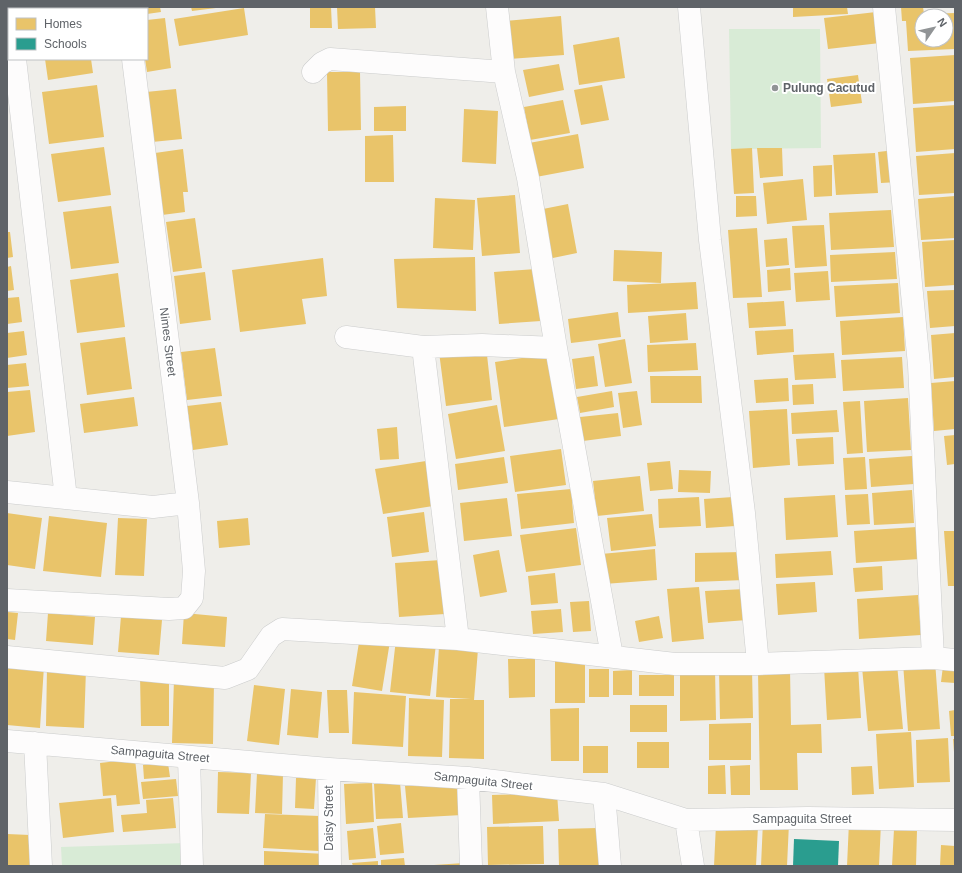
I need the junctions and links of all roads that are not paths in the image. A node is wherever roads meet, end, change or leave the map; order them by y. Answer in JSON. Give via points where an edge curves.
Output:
{"nodes":[{"id":1,"x":497,"y":7,"type":"edge"},
{"id":2,"x":689,"y":7,"type":"edge"},
{"id":3,"x":884,"y":7,"type":"edge"},
{"id":4,"x":15,"y":60,"type":"edge"},
{"id":5,"x":133,"y":60,"type":"edge"},
{"id":6,"x":313,"y":72,"type":"dead end"},
{"id":7,"x":504,"y":72,"type":"junction"},
{"id":8,"x":346,"y":337,"type":"dead end"},
{"id":9,"x":423,"y":348,"type":"junction"},
{"id":10,"x":556,"y":348,"type":"junction"},
{"id":11,"x":7,"y":492,"type":"edge"},
{"id":12,"x":66,"y":498,"type":"junction"},
{"id":13,"x":188,"y":503,"type":"junction"},
{"id":14,"x":7,"y":600,"type":"edge"},
{"id":15,"x":458,"y":638,"type":"junction"},
{"id":16,"x":612,"y":656,"type":"junction"},
{"id":17,"x":7,"y":657,"type":"edge"},
{"id":18,"x":933,"y":658,"type":"junction"},
{"id":19,"x":955,"y":660,"type":"edge"},
{"id":20,"x":758,"y":664,"type":"junction"},
{"id":21,"x":7,"y":741,"type":"edge"},
{"id":22,"x":36,"y":743,"type":"junction"},
{"id":23,"x":189,"y":758,"type":"junction"},
{"id":24,"x":329,"y":769,"type":"junction"},
{"id":25,"x":468,"y":778,"type":"junction"},
{"id":26,"x":604,"y":794,"type":"junction"},
{"id":27,"x":686,"y":820,"type":"junction"},
{"id":28,"x":955,"y":820,"type":"edge"},
{"id":29,"x":41,"y":866,"type":"edge"},
{"id":30,"x":192,"y":866,"type":"edge"},
{"id":31,"x":330,"y":866,"type":"edge"},
{"id":32,"x":471,"y":866,"type":"edge"},
{"id":33,"x":610,"y":866,"type":"edge"},
{"id":34,"x":693,"y":866,"type":"edge"}],
"edges":[{"from":1,"to":7,"type":"street"},
{"from":2,"to":20,"type":"street","via":[[710,240],[744,513]]},
{"from":3,"to":18,"type":"street","via":[[919,365]]},
{"from":4,"to":12,"type":"street"},
{"from":5,"to":13,"type":"street","name":"Nimes Street"},
{"from":6,"to":7,"type":"street","via":[[330,59]]},
{"from":7,"to":10,"type":"street","via":[[528,178]]},
{"from":8,"to":9,"type":"street"},
{"from":9,"to":10,"type":"street","via":[[482,345]]},
{"from":9,"to":15,"type":"street"},
{"from":10,"to":16,"type":"street"},
{"from":11,"to":12,"type":"street"},
{"from":12,"to":13,"type":"street","via":[[153,507]]},
{"from":13,"to":14,"type":"street","name":"Nimes Street","via":[[194,571],[192,598],[184,608]]},
{"from":15,"to":16,"type":"street"},
{"from":15,"to":17,"type":"street","via":[[282,629],[271,636],[248,669],[225,678]]},
{"from":16,"to":20,"type":"street","via":[[675,664]]},
{"from":18,"to":19,"type":"street"},
{"from":18,"to":20,"type":"street"},
{"from":21,"to":22,"type":"street","name":"Sampaguita Street"},
{"from":22,"to":23,"type":"street","name":"Sampaguita Street"},
{"from":22,"to":29,"type":"street"},
{"from":23,"to":24,"type":"street","name":"Sampaguita Street"},
{"from":23,"to":30,"type":"street"},
{"from":24,"to":25,"type":"street","name":"Sampaguita Street"},
{"from":24,"to":31,"type":"street","name":"Daisy Street"},
{"from":25,"to":26,"type":"street","name":"Sampaguita Street"},
{"from":25,"to":32,"type":"street"},
{"from":26,"to":27,"type":"street","name":"Sampaguita Street"},
{"from":26,"to":33,"type":"street"},
{"from":27,"to":28,"type":"street","name":"Sampaguita Street"},
{"from":27,"to":34,"type":"street"}]}
